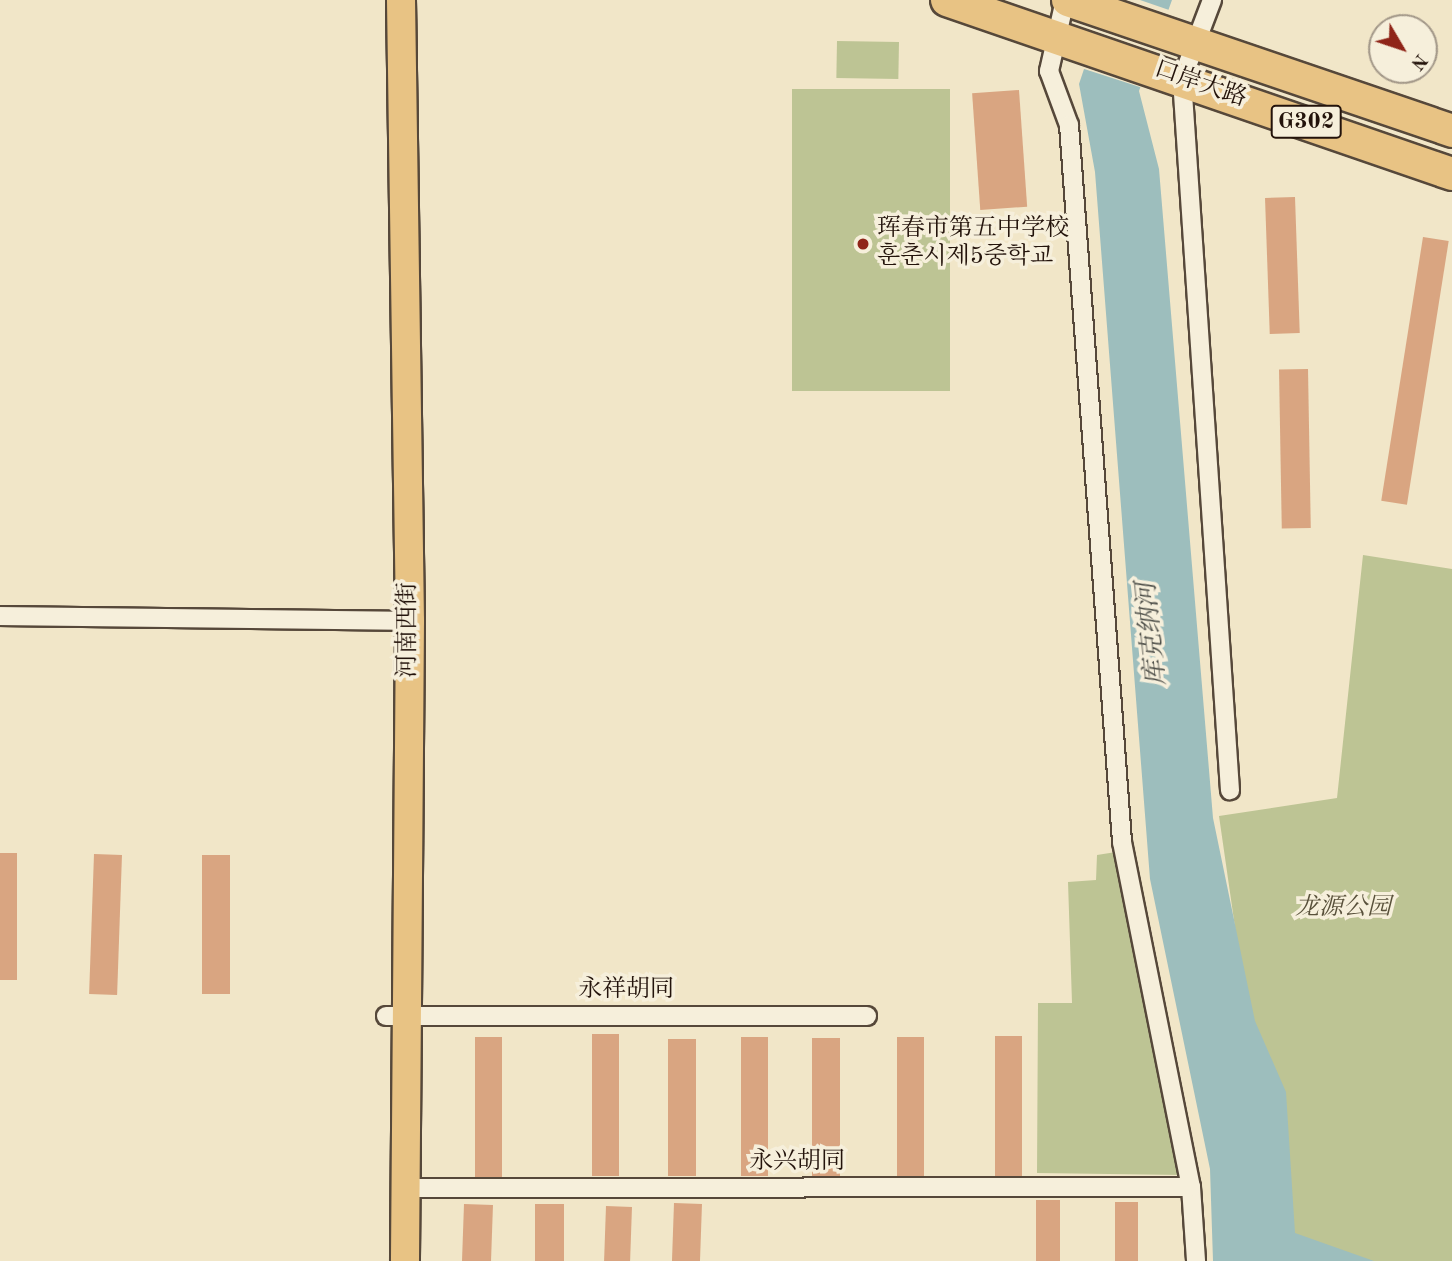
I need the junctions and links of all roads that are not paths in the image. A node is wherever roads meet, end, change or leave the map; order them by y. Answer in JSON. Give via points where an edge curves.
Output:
{"nodes":[{"id":1,"x":384,"y":0,"type":"edge"},
{"id":2,"x":401,"y":0,"type":"edge"},
{"id":3,"x":947,"y":0,"type":"edge"},
{"id":4,"x":1212,"y":0,"type":"edge"},
{"id":5,"x":1071,"y":2,"type":"edge"},
{"id":6,"x":1061,"y":39,"type":"junction"},
{"id":7,"x":1184,"y":39,"type":"junction"},
{"id":8,"x":1171,"y":75,"type":"junction"},
{"id":9,"x":1452,"y":131,"type":"edge"},
{"id":10,"x":1452,"y":174,"type":"edge"},
{"id":11,"x":0,"y":616,"type":"edge"},
{"id":12,"x":401,"y":621,"type":"junction"},
{"id":13,"x":1230,"y":790,"type":"dead end"},
{"id":14,"x":394,"y":1016,"type":"junction"},
{"id":15,"x":867,"y":1016,"type":"dead end"},
{"id":16,"x":1191,"y":1187,"type":"junction"},
{"id":17,"x":404,"y":1188,"type":"junction"},
{"id":18,"x":387,"y":1261,"type":"edge"},
{"id":19,"x":405,"y":1261,"type":"edge"},
{"id":20,"x":1196,"y":1261,"type":"edge"}],
"edges":[{"from":1,"to":12,"type":"main road","name":"河南西街"},
{"from":2,"to":12,"type":"main road","name":"河南西街"},
{"from":3,"to":6,"type":"highway","name":"口岸大路","number":"G302"},
{"from":4,"to":7,"type":"street"},
{"from":5,"to":6,"type":"street"},
{"from":5,"to":7,"type":"highway","name":"口岸大路","number":"G302"},
{"from":6,"to":8,"type":"highway","name":"口岸大路","number":"G302"},
{"from":6,"to":16,"type":"street","via":[[1048,71],[1069,125],[1122,842]]},
{"from":7,"to":8,"type":"street"},
{"from":7,"to":9,"type":"highway","name":"口岸大路","number":"G302"},
{"from":8,"to":10,"type":"highway","name":"口岸大路","number":"G302"},
{"from":8,"to":13,"type":"street"},
{"from":11,"to":12,"type":"street"},
{"from":12,"to":14,"type":"main road","name":"河南西街"},
{"from":14,"to":15,"type":"street","name":"永祥胡同"},
{"from":14,"to":17,"type":"main road","name":"河南西街"},
{"from":14,"to":18,"type":"main road","name":"河南西街"},
{"from":16,"to":17,"type":"street","name":"永兴胡同"},
{"from":16,"to":20,"type":"street"},
{"from":17,"to":19,"type":"main road","name":"河南西街"}]}
